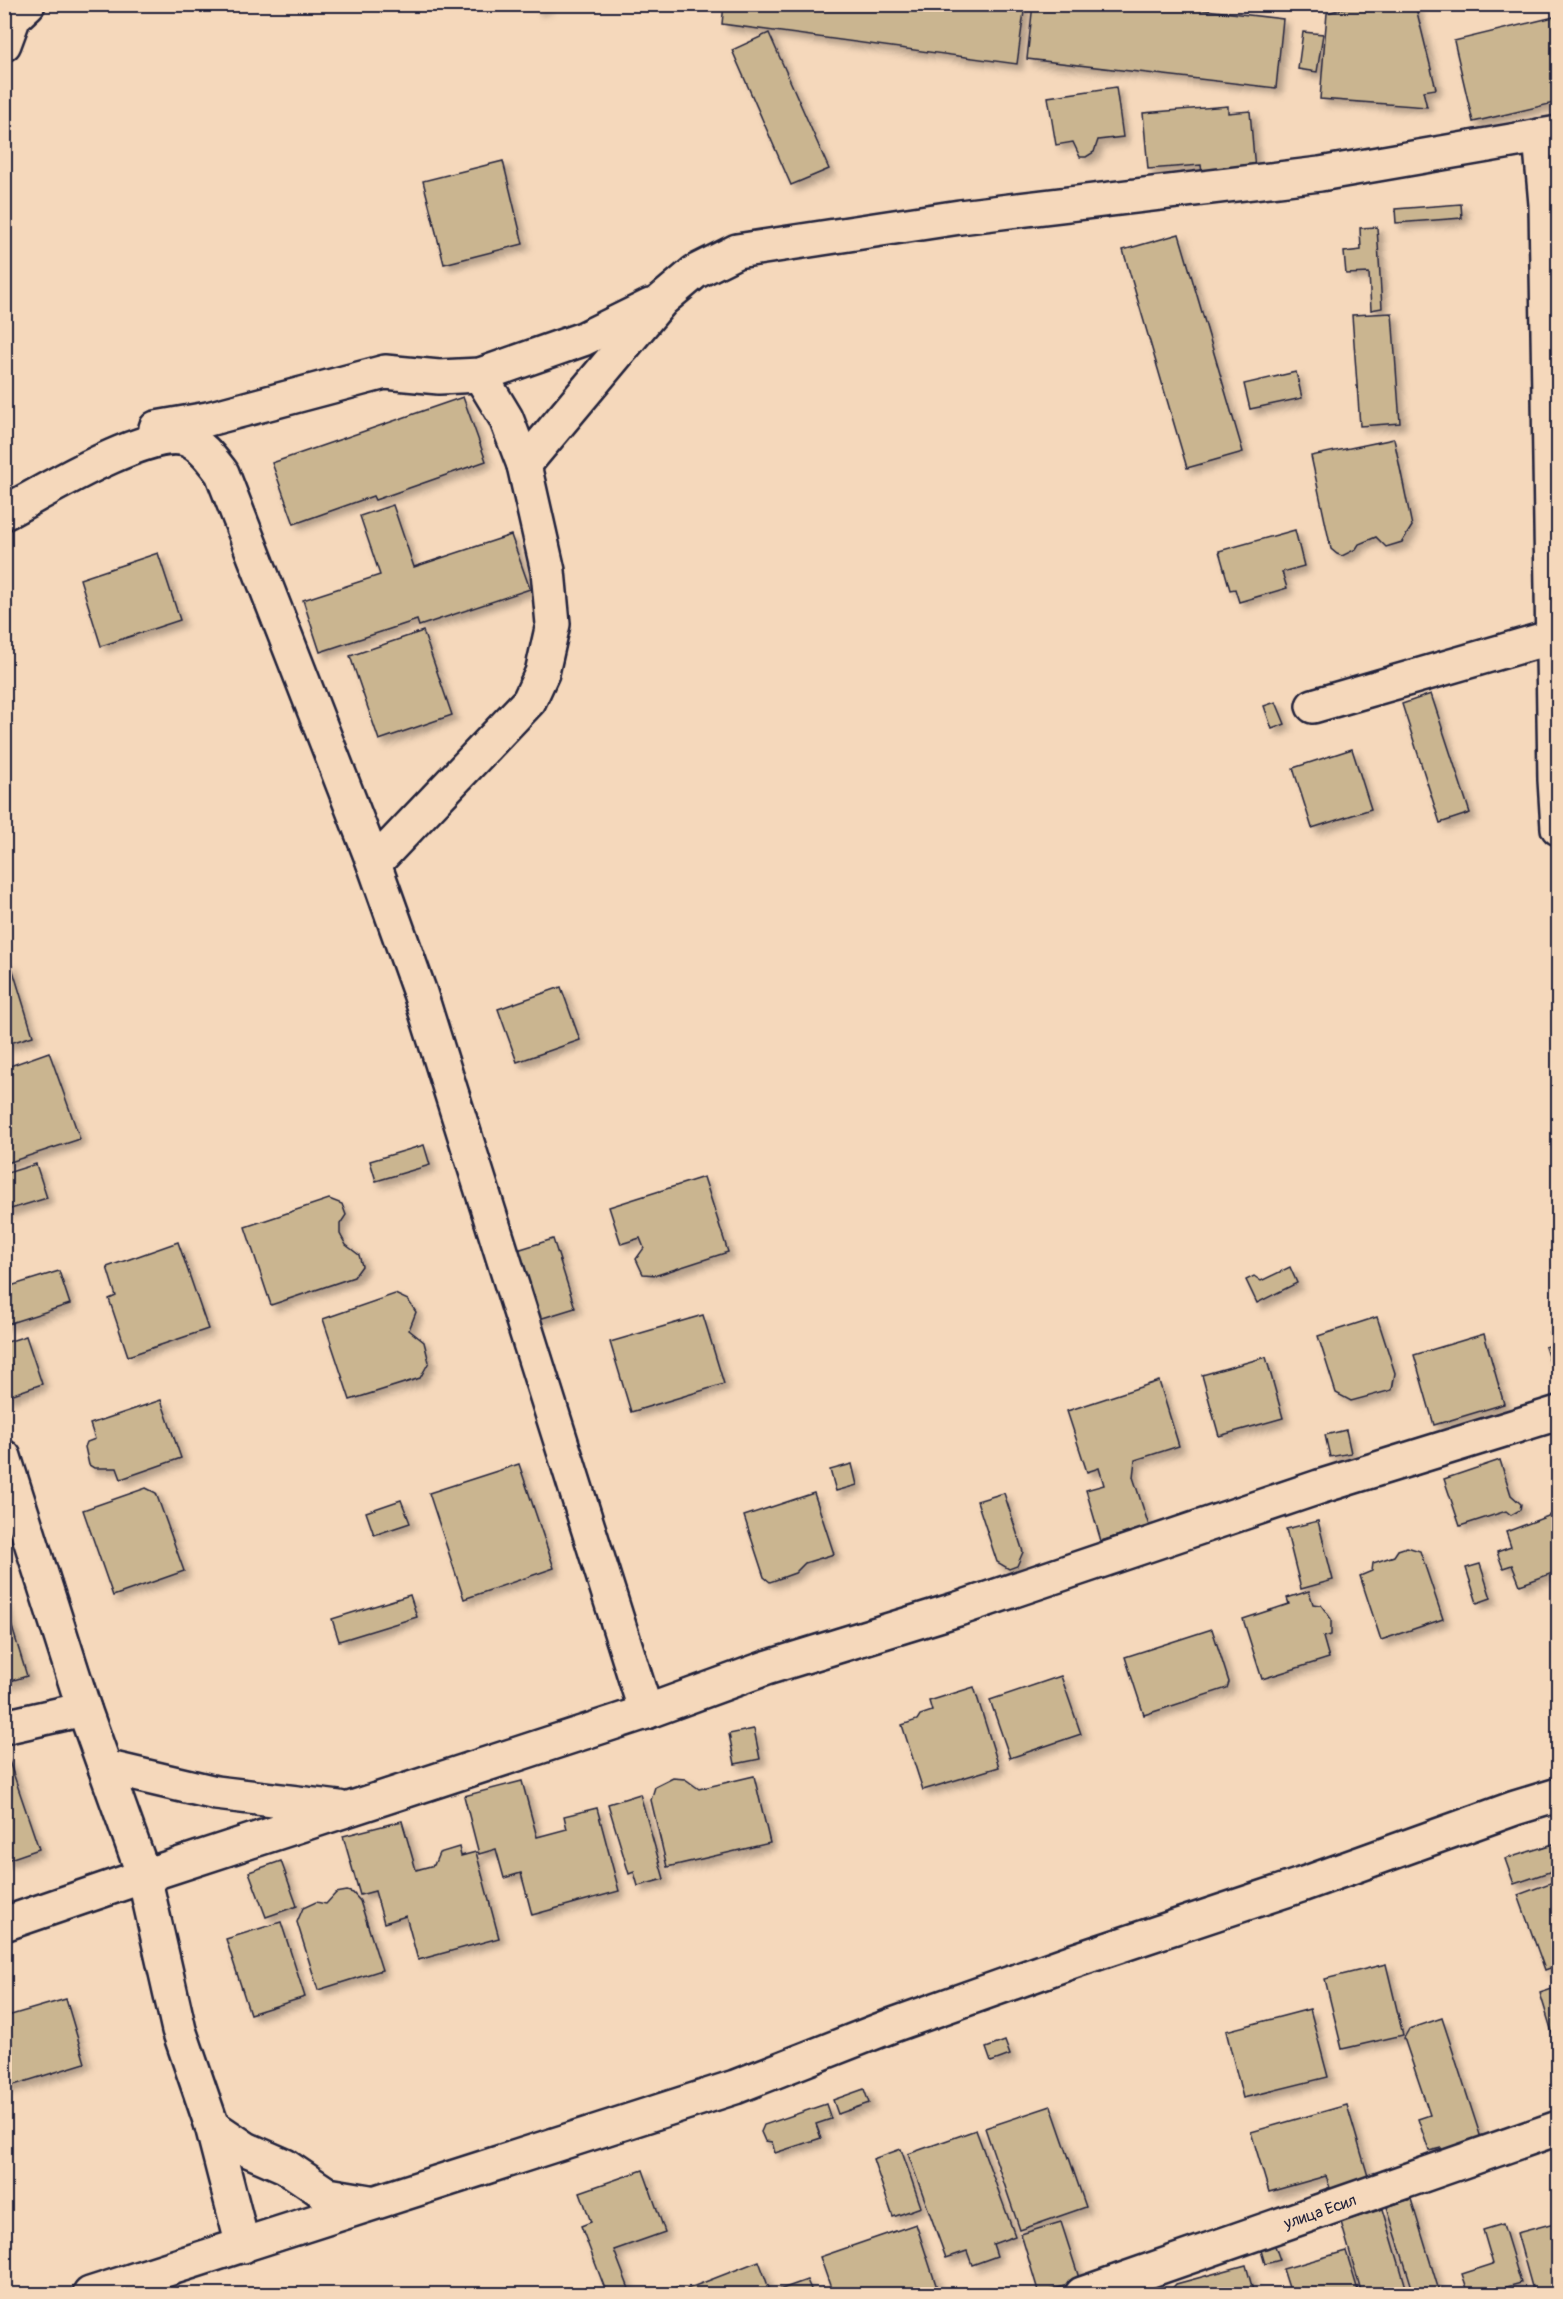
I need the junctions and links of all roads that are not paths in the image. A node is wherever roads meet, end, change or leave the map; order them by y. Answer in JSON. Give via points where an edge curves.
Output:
{"nodes":[{"id":1,"x":28,"y":4,"type":"edge"},
{"id":2,"x":4,"y":44,"type":"edge"},
{"id":3,"x":1549,"y":135,"type":"edge"},
{"id":4,"x":662,"y":300,"type":"junction"},
{"id":5,"x":480,"y":375,"type":"junction"},
{"id":6,"x":208,"y":419,"type":"junction"},
{"id":7,"x":136,"y":446,"type":"junction"},
{"id":8,"x":524,"y":465,"type":"junction"},
{"id":9,"x":222,"y":473,"type":"junction"},
{"id":10,"x":4,"y":513,"type":"edge"},
{"id":11,"x":1552,"y":638,"type":"junction"},
{"id":12,"x":1313,"y":706,"type":"dead end"},
{"id":13,"x":1558,"y":828,"type":"edge"},
{"id":14,"x":374,"y":864,"type":"junction"},
{"id":15,"x":1558,"y":1413,"type":"edge"},
{"id":16,"x":4,"y":1457,"type":"edge"},
{"id":17,"x":84,"y":1709,"type":"junction"},
{"id":18,"x":646,"y":1712,"type":"junction"},
{"id":19,"x":4,"y":1727,"type":"edge"},
{"id":20,"x":105,"y":1767,"type":"junction"},
{"id":21,"x":1558,"y":1795,"type":"edge"},
{"id":22,"x":350,"y":1809,"type":"junction"},
{"id":23,"x":144,"y":1876,"type":"junction"},
{"id":24,"x":4,"y":1924,"type":"edge"},
{"id":25,"x":212,"y":2126,"type":"junction"},
{"id":26,"x":1558,"y":2128,"type":"edge"},
{"id":27,"x":374,"y":2203,"type":"junction"},
{"id":28,"x":243,"y":2246,"type":"junction"},
{"id":29,"x":90,"y":2295,"type":"edge"},
{"id":30,"x":1082,"y":2295,"type":"edge"}],
"edges":[{"from":1,"to":2,"type":"street","via":[[14,17]]},
{"from":3,"to":4,"type":"street","via":[[1320,174],[960,218],[737,251],[695,272]]},
{"from":3,"to":11,"type":"street","via":[[1545,204]]},
{"from":4,"to":5,"type":"street","via":[[583,339]]},
{"from":4,"to":8,"type":"street"},
{"from":5,"to":6,"type":"street","via":[[439,377],[385,372]]},
{"from":5,"to":8,"type":"street","via":[[506,418]]},
{"from":6,"to":7,"type":"street","via":[[162,425],[140,435]]},
{"from":6,"to":9,"type":"street"},
{"from":7,"to":9,"type":"street","via":[[184,439],[203,450]]},
{"from":7,"to":10,"type":"street"},
{"from":8,"to":14,"type":"street","via":[[548,571],[553,624],[542,674],[529,701]]},
{"from":9,"to":14,"type":"street"},
{"from":11,"to":12,"type":"street"},
{"from":11,"to":13,"type":"street"},
{"from":14,"to":18,"type":"street","via":[[420,993]]},
{"from":15,"to":18,"type":"street","via":[[766,1668]]},
{"from":16,"to":17,"type":"street"},
{"from":17,"to":19,"type":"street"},
{"from":17,"to":20,"type":"street"},
{"from":18,"to":22,"type":"street"},
{"from":20,"to":22,"type":"street","via":[[216,1792]]},
{"from":20,"to":23,"type":"street"},
{"from":21,"to":27,"type":"street","via":[[1073,1961],[735,2087]]},
{"from":22,"to":23,"type":"street"},
{"from":23,"to":24,"type":"street"},
{"from":23,"to":25,"type":"street","via":[[179,2030]]},
{"from":25,"to":27,"type":"street","via":[[328,2195]]},
{"from":25,"to":28,"type":"street"},
{"from":26,"to":30,"type":"street","name":"улица Есил"},
{"from":27,"to":28,"type":"street"},
{"from":28,"to":29,"type":"street"}]}
